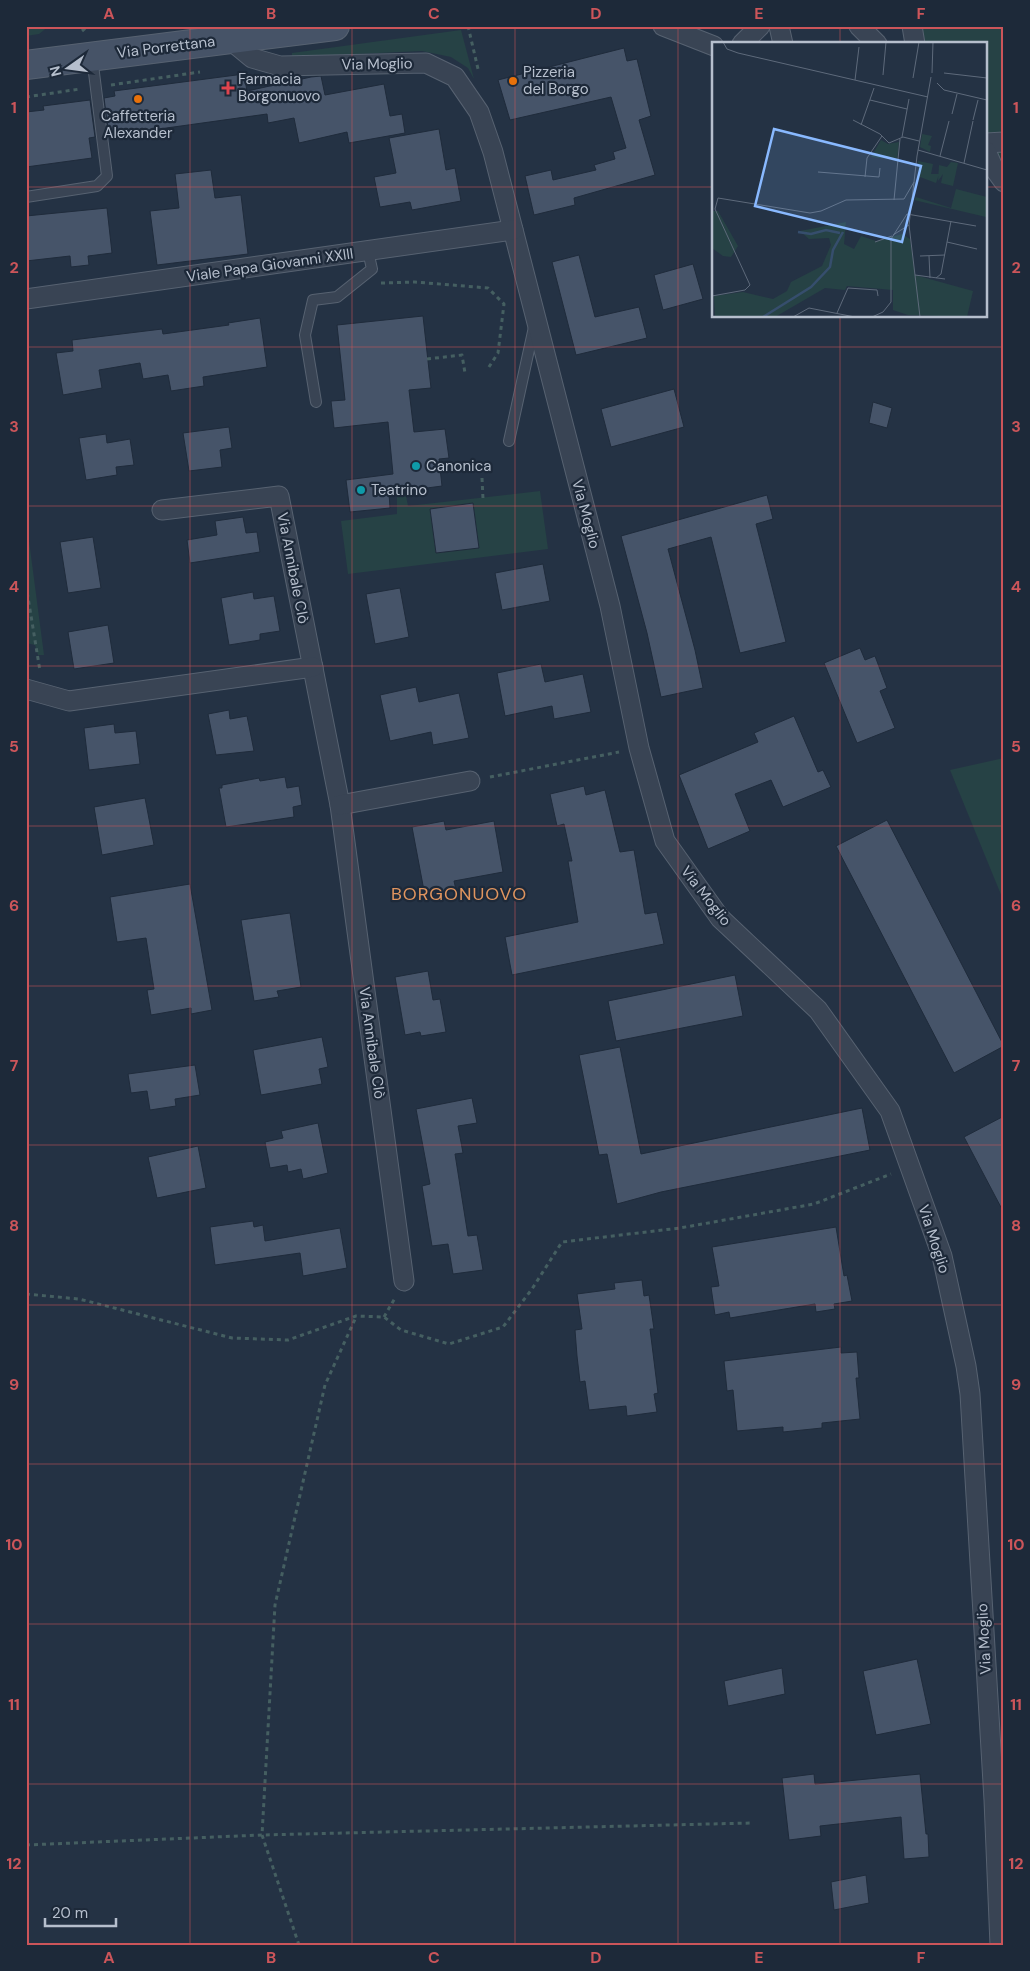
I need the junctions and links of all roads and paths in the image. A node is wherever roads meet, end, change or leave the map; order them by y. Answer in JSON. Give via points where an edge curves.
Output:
{"nodes":[{"id":1,"x":335,"y":26,"type":"edge"},
{"id":2,"x":468,"y":26,"type":"edge"},
{"id":3,"x":664,"y":26,"type":"edge"},
{"id":4,"x":760,"y":26,"type":"edge"},
{"id":5,"x":780,"y":26,"type":"edge"},
{"id":6,"x":859,"y":26,"type":"edge"},
{"id":7,"x":912,"y":26,"type":"edge"},
{"id":8,"x":229,"y":39,"type":"junction"},
{"id":9,"x":744,"y":42,"type":"edge"},
{"id":10,"x":783,"y":42,"type":"edge"},
{"id":11,"x":875,"y":42,"type":"edge"},
{"id":12,"x":915,"y":42,"type":"edge"},
{"id":13,"x":712,"y":45,"type":"edge"},
{"id":14,"x":92,"y":56,"type":"junction"},
{"id":15,"x":26,"y":65,"type":"edge"},
{"id":16,"x":469,"y":97,"type":"junction"},
{"id":17,"x":1004,"y":142,"type":"edge"},
{"id":18,"x":988,"y":143,"type":"edge"},
{"id":19,"x":988,"y":156,"type":"edge"},
{"id":20,"x":1004,"y":182,"type":"edge"},
{"id":21,"x":26,"y":197,"type":"edge"},
{"id":22,"x":513,"y":230,"type":"junction"},
{"id":23,"x":368,"y":251,"type":"junction"},
{"id":24,"x":375,"y":283,"type":"dead end"},
{"id":25,"x":26,"y":299,"type":"edge"},
{"id":26,"x":536,"y":318,"type":"junction"},
{"id":27,"x":427,"y":359,"type":"dead end"},
{"id":28,"x":487,"y":370,"type":"dead end"},
{"id":29,"x":465,"y":373,"type":"dead end"},
{"id":30,"x":316,"y":402,"type":"dead end"},
{"id":31,"x":509,"y":441,"type":"dead end"},
{"id":32,"x":482,"y":478,"type":"dead end"},
{"id":33,"x":484,"y":500,"type":"dead end"},
{"id":34,"x":162,"y":510,"type":"dead end"},
{"id":35,"x":26,"y":585,"type":"edge"},
{"id":36,"x":313,"y":667,"type":"junction"},
{"id":37,"x":35,"y":691,"type":"edge"},
{"id":38,"x":639,"y":748,"type":"junction"},
{"id":39,"x":470,"y":781,"type":"joint"},
{"id":40,"x":340,"y":805,"type":"junction"},
{"id":41,"x":910,"y":1166,"type":"junction"},
{"id":42,"x":404,"y":1281,"type":"dead end"},
{"id":43,"x":26,"y":1294,"type":"edge"},
{"id":44,"x":356,"y":1316,"type":"junction"},
{"id":45,"x":751,"y":1823,"type":"dead end"},
{"id":46,"x":262,"y":1835,"type":"junction"},
{"id":47,"x":26,"y":1845,"type":"edge"},
{"id":48,"x":299,"y":1945,"type":"edge"},
{"id":49,"x":1000,"y":1945,"type":"edge"}],
"edges":[{"from":1,"to":8,"type":"main road","name":"Via Porrettana"},
{"from":2,"to":16,"type":"path","via":[[481,83]]},
{"from":3,"to":13,"type":"street"},
{"from":4,"to":9,"type":"street"},
{"from":5,"to":10,"type":"street"},
{"from":6,"to":11,"type":"street"},
{"from":7,"to":12,"type":"street"},
{"from":8,"to":14,"type":"main road","name":"Via Porrettana"},
{"from":8,"to":16,"type":"street","name":"Via Moglio","via":[[252,58],[280,66],[426,63],[455,77]]},
{"from":14,"to":15,"type":"main road","name":"Via Porrettana"},
{"from":14,"to":21,"type":"lane","via":[[107,176],[97,186]]},
{"from":16,"to":22,"type":"street","name":"Via Moglio","via":[[479,112],[493,152]]},
{"from":17,"to":18,"type":"street"},
{"from":19,"to":20,"type":"street"},
{"from":22,"to":23,"type":"street","name":"Viale Papa Giovanni XXIII"},
{"from":22,"to":26,"type":"street","name":"Via Moglio"},
{"from":23,"to":25,"type":"street","name":"Viale Papa Giovanni XXIII"},
{"from":23,"to":30,"type":"lane","via":[[372,269],[338,297],[313,300],[305,335]]},
{"from":24,"to":28,"type":"path","via":[[415,282],[488,288],[504,304],[498,353]]},
{"from":26,"to":31,"type":"lane"},
{"from":26,"to":38,"type":"street","name":"Via Moglio","via":[[610,606]]},
{"from":27,"to":29,"type":"path","via":[[462,354]]},
{"from":32,"to":33,"type":"path"},
{"from":34,"to":36,"type":"street","name":"Via Annibale Clò","via":[[278,496]]},
{"from":35,"to":37,"type":"path"},
{"from":36,"to":37,"type":"street","via":[[69,700]]},
{"from":36,"to":40,"type":"street","name":"Via Annibale Clò"},
{"from":38,"to":39,"type":"path"},
{"from":38,"to":41,"type":"street","name":"Via Moglio","via":[[665,841],[720,918],[818,1010],[890,1111]]},
{"from":39,"to":40,"type":"street"},
{"from":40,"to":42,"type":"street","name":"Via Annibale Clò"},
{"from":41,"to":44,"type":"path","via":[[814,1204],[680,1228],[562,1242],[503,1327],[449,1344],[400,1330],[384,1316]]},
{"from":41,"to":49,"type":"street","name":"Via Moglio","via":[[942,1256],[970,1394]]},
{"from":43,"to":44,"type":"path","via":[[79,1299],[232,1338],[288,1340]]},
{"from":44,"to":46,"type":"path","via":[[325,1385],[275,1604]]},
{"from":45,"to":46,"type":"path"},
{"from":46,"to":47,"type":"path"},
{"from":46,"to":48,"type":"path"}]}
